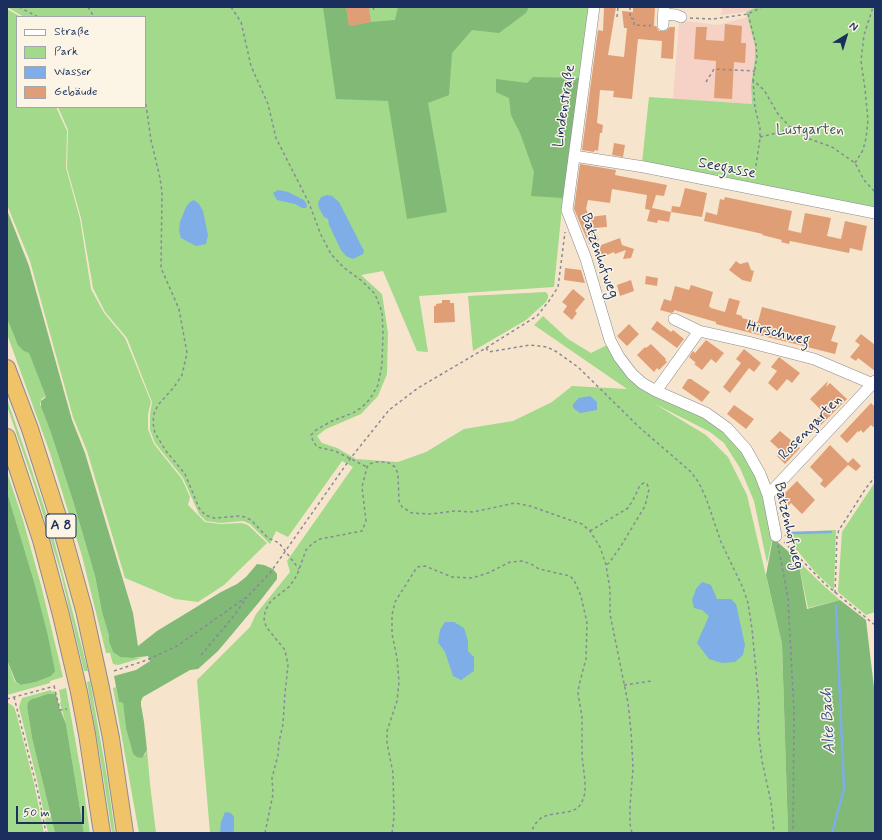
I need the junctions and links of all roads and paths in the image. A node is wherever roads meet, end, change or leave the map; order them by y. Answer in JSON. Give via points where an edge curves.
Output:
{"nodes":[{"id":1,"x":19,"y":7,"type":"edge"},
{"id":2,"x":88,"y":7,"type":"edge"},
{"id":3,"x":231,"y":7,"type":"edge"},
{"id":4,"x":373,"y":7,"type":"edge"},
{"id":5,"x":594,"y":7,"type":"edge"},
{"id":6,"x":618,"y":7,"type":"edge"},
{"id":7,"x":630,"y":7,"type":"edge"},
{"id":8,"x":762,"y":7,"type":"edge"},
{"id":9,"x":873,"y":7,"type":"edge"},
{"id":10,"x":374,"y":11,"type":"dead end"},
{"id":11,"x":748,"y":14,"type":"junction"},
{"id":12,"x":664,"y":15,"type":"edge"},
{"id":13,"x":36,"y":16,"type":"edge"},
{"id":14,"x":93,"y":16,"type":"edge"},
{"id":15,"x":617,"y":17,"type":"dead end"},
{"id":16,"x":681,"y":17,"type":"joint"},
{"id":17,"x":755,"y":72,"type":"junction"},
{"id":18,"x":753,"y":80,"type":"junction"},
{"id":19,"x":706,"y":82,"type":"dead end"},
{"id":20,"x":146,"y":105,"type":"edge"},
{"id":21,"x":790,"y":127,"type":"junction"},
{"id":22,"x":760,"y":138,"type":"junction"},
{"id":23,"x":574,"y":156,"type":"junction"},
{"id":24,"x":855,"y":163,"type":"junction"},
{"id":25,"x":752,"y":189,"type":"junction"},
{"id":26,"x":875,"y":192,"type":"edge"},
{"id":27,"x":567,"y":210,"type":"junction"},
{"id":28,"x":875,"y":213,"type":"edge"},
{"id":29,"x":674,"y":319,"type":"dead end"},
{"id":30,"x":700,"y":331,"type":"junction"},
{"id":31,"x":486,"y":348,"type":"junction"},
{"id":32,"x":7,"y":368,"type":"edge"},
{"id":33,"x":874,"y":383,"type":"edge"},
{"id":34,"x":656,"y":391,"type":"junction"},
{"id":35,"x":7,"y":437,"type":"edge"},
{"id":36,"x":350,"y":459,"type":"junction"},
{"id":37,"x":367,"y":467,"type":"junction"},
{"id":38,"x":875,"y":477,"type":"edge"},
{"id":39,"x":768,"y":495,"type":"junction"},
{"id":40,"x":590,"y":531,"type":"junction"},
{"id":41,"x":776,"y":536,"type":"junction"},
{"id":42,"x":286,"y":551,"type":"junction"},
{"id":43,"x":606,"y":565,"type":"junction"},
{"id":44,"x":299,"y":569,"type":"junction"},
{"id":45,"x":834,"y":592,"type":"junction"},
{"id":46,"x":248,"y":596,"type":"junction"},
{"id":47,"x":875,"y":625,"type":"edge"},
{"id":48,"x":201,"y":655,"type":"dead end"},
{"id":49,"x":114,"y":671,"type":"dead end"},
{"id":50,"x":652,"y":680,"type":"dead end"},
{"id":51,"x":624,"y":685,"type":"junction"},
{"id":52,"x":14,"y":697,"type":"junction"},
{"id":53,"x":7,"y":699,"type":"edge"},
{"id":54,"x":67,"y":708,"type":"dead end"},
{"id":55,"x":46,"y":833,"type":"edge"},
{"id":56,"x":102,"y":833,"type":"edge"},
{"id":57,"x":125,"y":833,"type":"edge"},
{"id":58,"x":265,"y":833,"type":"edge"},
{"id":59,"x":392,"y":833,"type":"edge"},
{"id":60,"x":485,"y":833,"type":"edge"},
{"id":61,"x":490,"y":833,"type":"edge"},
{"id":62,"x":532,"y":833,"type":"edge"},
{"id":63,"x":632,"y":833,"type":"edge"},
{"id":64,"x":774,"y":833,"type":"edge"},
{"id":65,"x":793,"y":833,"type":"edge"}],
"edges":[{"from":1,"to":13,"type":"path"},
{"from":2,"to":14,"type":"path"},
{"from":3,"to":36,"type":"path","via":[[241,22],[251,66],[268,104],[276,138],[309,203],[321,235],[331,254],[375,294],[382,312],[382,364],[378,385],[370,399],[353,413],[332,421],[311,435],[318,447],[335,451]]},
{"from":4,"to":10,"type":"path"},
{"from":5,"to":23,"type":"street","name":"Lindenstraße"},
{"from":6,"to":15,"type":"path"},
{"from":7,"to":12,"type":"path","via":[[630,18],[634,19],[634,25],[650,26]]},
{"from":8,"to":11,"type":"path"},
{"from":9,"to":24,"type":"path","via":[[864,35],[861,61],[866,89],[866,138],[863,150]]},
{"from":11,"to":16,"type":"path","via":[[713,19]]},
{"from":11,"to":17,"type":"path","via":[[756,45]]},
{"from":12,"to":16,"type":"street"},
{"from":17,"to":18,"type":"path"},
{"from":17,"to":19,"type":"path","via":[[714,69]]},
{"from":18,"to":21,"type":"path","via":[[764,90],[778,114]]},
{"from":18,"to":22,"type":"path"},
{"from":20,"to":42,"type":"path","via":[[162,192],[161,268],[179,309],[187,353],[182,375],[154,414],[155,433],[185,474],[205,515],[214,518],[245,517]]},
{"from":21,"to":22,"type":"path"},
{"from":21,"to":24,"type":"path","via":[[806,138],[832,147]]},
{"from":22,"to":25,"type":"path"},
{"from":23,"to":25,"type":"street","name":"Seegasse"},
{"from":23,"to":27,"type":"street","name":"Lindenstraße"},
{"from":24,"to":26,"type":"path","via":[[864,180]]},
{"from":25,"to":28,"type":"street","name":"Seegasse"},
{"from":27,"to":31,"type":"path","via":[[558,287],[550,301],[537,316]]},
{"from":27,"to":34,"type":"street","name":"Batzenhofweg","via":[[586,259],[610,340],[632,374]]},
{"from":29,"to":30,"type":"street","name":"Hirschweg"},
{"from":30,"to":33,"type":"street","name":"Hirschweg","via":[[814,359]]},
{"from":30,"to":34,"type":"street"},
{"from":31,"to":36,"type":"path","via":[[401,400],[389,410]]},
{"from":31,"to":64,"type":"path","via":[[489,352],[530,345],[547,346],[557,352],[578,367],[639,427],[691,472],[699,483],[748,603],[759,703],[758,728]]},
{"from":32,"to":57,"type":"highway","number":"A 8","via":[[30,429],[59,520],[84,610],[102,688]]},
{"from":33,"to":39,"type":"street","name":"Rosengarten"},
{"from":34,"to":39,"type":"street","name":"Batzenhofweg","via":[[706,413],[727,428],[746,449]]},
{"from":35,"to":56,"type":"highway","number":"A 8","via":[[39,533],[61,615],[87,734]]},
{"from":36,"to":37,"type":"path"},
{"from":36,"to":42,"type":"path"},
{"from":37,"to":40,"type":"path","via":[[376,462],[387,462],[395,467],[398,474],[399,501],[402,507],[412,513],[473,512],[515,503],[582,524]]},
{"from":37,"to":44,"type":"path","via":[[362,486],[366,521],[362,531],[320,539],[313,543],[306,550]]},
{"from":38,"to":45,"type":"path","via":[[839,530]]},
{"from":39,"to":41,"type":"street","name":"Batzenhofweg"},
{"from":40,"to":43,"type":"path","via":[[600,547]]},
{"from":40,"to":43,"type":"path","via":[[628,508],[640,485],[647,484],[649,489],[645,506],[621,546]]},
{"from":41,"to":45,"type":"path"},
{"from":41,"to":65,"type":"path","name":"Batzenhofweg","via":[[788,598],[794,712]]},
{"from":42,"to":44,"type":"path"},
{"from":42,"to":46,"type":"path"},
{"from":43,"to":51,"type":"path","via":[[610,614]]},
{"from":44,"to":58,"type":"path","via":[[290,586],[271,602],[265,611],[265,625],[285,650],[288,665],[283,724],[272,778],[272,794]]},
{"from":45,"to":47,"type":"path"},
{"from":46,"to":48,"type":"path"},
{"from":46,"to":49,"type":"path","via":[[177,646]]},
{"from":50,"to":51,"type":"path"},
{"from":51,"to":63,"type":"path","via":[[631,731],[633,768],[630,824]]},
{"from":52,"to":53,"type":"path"},
{"from":52,"to":54,"type":"path","via":[[54,686],[60,710]]},
{"from":52,"to":55,"type":"path","via":[[35,777]]},
{"from":59,"to":62,"type":"path","via":[[393,773],[386,743],[387,731],[398,701],[397,658],[392,634],[395,602],[416,567],[425,566],[452,576],[472,578],[510,562],[522,561],[539,569],[570,576],[581,596],[587,623],[586,659],[578,693],[582,717],[585,793],[578,808],[541,818]]},
{"from":60,"to":61,"type":"path"}]}
